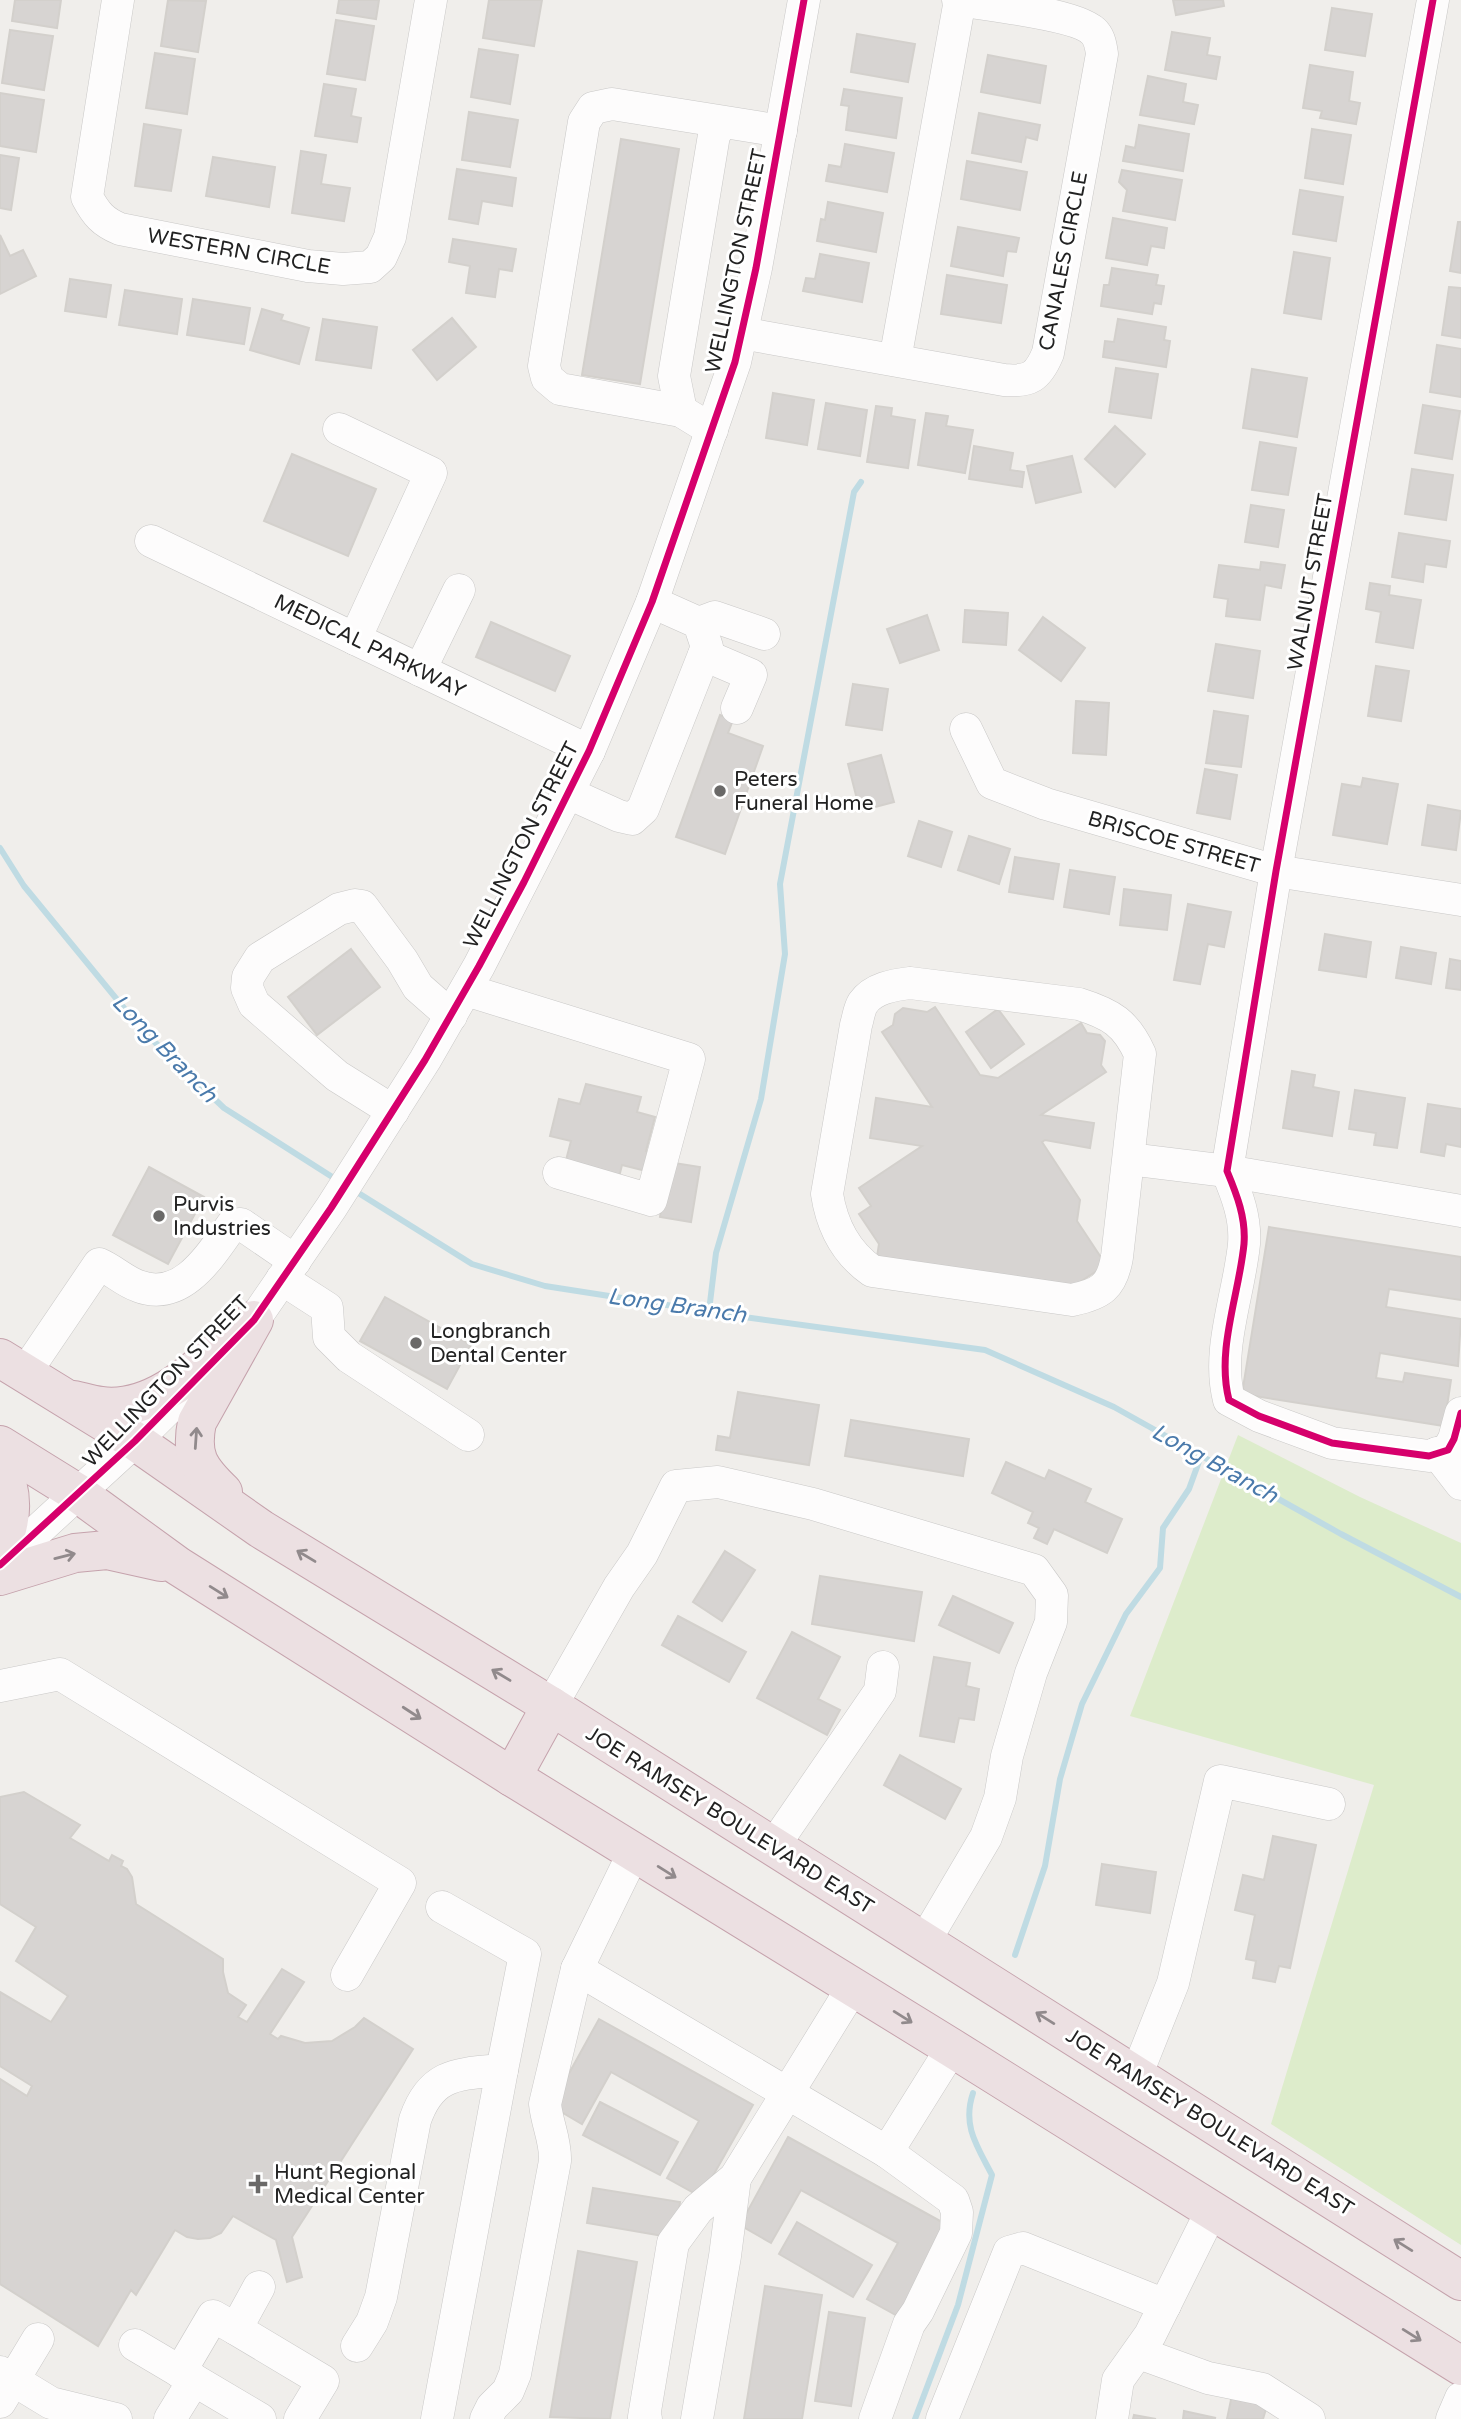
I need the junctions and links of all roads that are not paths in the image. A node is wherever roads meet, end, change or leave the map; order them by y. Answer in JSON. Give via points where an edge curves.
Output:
{"nodes":[{"id":1,"x":118,"y":0,"type":"edge"},
{"id":2,"x":431,"y":0,"type":"edge"},
{"id":3,"x":804,"y":0,"type":"edge"},
{"id":4,"x":959,"y":0,"type":"edge"},
{"id":5,"x":1433,"y":0,"type":"edge"},
{"id":6,"x":726,"y":123,"type":"junction"},
{"id":7,"x":781,"y":131,"type":"junction"},
{"id":8,"x":741,"y":333,"type":"junction"},
{"id":9,"x":895,"y":360,"type":"junction"},
{"id":10,"x":681,"y":411,"type":"junction"},
{"id":11,"x":339,"y":429,"type":"dead end"},
{"id":12,"x":712,"y":430,"type":"junction"},
{"id":13,"x":151,"y":541,"type":"dead end"},
{"id":14,"x":459,"y":590,"type":"dead end"},
{"id":15,"x":652,"y":602,"type":"junction"},
{"id":16,"x":699,"y":623,"type":"junction"},
{"id":17,"x":764,"y":634,"type":"dead end"},
{"id":18,"x":355,"y":639,"type":"junction"},
{"id":19,"x":704,"y":655,"type":"junction"},
{"id":20,"x":420,"y":670,"type":"junction"},
{"id":21,"x":737,"y":708,"type":"dead end"},
{"id":22,"x":966,"y":729,"type":"dead end"},
{"id":23,"x":589,"y":751,"type":"junction"},
{"id":24,"x":568,"y":793,"type":"junction"},
{"id":25,"x":1276,"y":871,"type":"junction"},
{"id":26,"x":1461,"y":900,"type":"edge"},
{"id":27,"x":458,"y":1003,"type":"junction"},
{"id":28,"x":393,"y":1111,"type":"junction"},
{"id":29,"x":1129,"y":1159,"type":"junction"},
{"id":30,"x":1227,"y":1171,"type":"junction"},
{"id":31,"x":559,"y":1173,"type":"dead end"},
{"id":32,"x":1461,"y":1211,"type":"edge"},
{"id":33,"x":288,"y":1270,"type":"junction"},
{"id":34,"x":254,"y":1320,"type":"junction"},
{"id":35,"x":13,"y":1365,"type":"edge"},
{"id":36,"x":67,"y":1399,"type":"junction"},
{"id":37,"x":1461,"y":1413,"type":"edge"},
{"id":38,"x":468,"y":1436,"type":"dead end"},
{"id":39,"x":135,"y":1441,"type":"junction"},
{"id":40,"x":0,"y":1445,"type":"edge"},
{"id":41,"x":1437,"y":1453,"type":"junction"},
{"id":42,"x":0,"y":1466,"type":"edge"},
{"id":43,"x":1461,"y":1485,"type":"edge"},
{"id":44,"x":79,"y":1494,"type":"junction"},
{"id":45,"x":261,"y":1529,"type":"junction"},
{"id":46,"x":0,"y":1546,"type":"edge"},
{"id":47,"x":0,"y":1565,"type":"edge"},
{"id":48,"x":178,"y":1566,"type":"junction"},
{"id":49,"x":0,"y":1576,"type":"edge"},
{"id":50,"x":884,"y":1667,"type":"dead end"},
{"id":51,"x":0,"y":1686,"type":"edge"},
{"id":52,"x":551,"y":1706,"type":"junction"},
{"id":53,"x":512,"y":1777,"type":"junction"},
{"id":54,"x":1329,"y":1804,"type":"dead end"},
{"id":55,"x":773,"y":1847,"type":"junction"},
{"id":56,"x":634,"y":1852,"type":"junction"},
{"id":57,"x":442,"y":1907,"type":"dead end"},
{"id":58,"x":924,"y":1942,"type":"junction"},
{"id":59,"x":577,"y":1969,"type":"junction"},
{"id":60,"x":346,"y":1975,"type":"dead end"},
{"id":61,"x":853,"y":1987,"type":"junction"},
{"id":62,"x":952,"y":2048,"type":"junction"},
{"id":63,"x":502,"y":2070,"type":"junction"},
{"id":64,"x":1136,"y":2076,"type":"junction"},
{"id":65,"x":788,"y":2093,"type":"junction"},
{"id":66,"x":887,"y":2152,"type":"junction"},
{"id":67,"x":735,"y":2178,"type":"junction"},
{"id":68,"x":1212,"y":2210,"type":"junction"},
{"id":69,"x":1461,"y":2281,"type":"edge"},
{"id":70,"x":259,"y":2287,"type":"dead end"},
{"id":71,"x":1166,"y":2305,"type":"junction"},
{"id":72,"x":236,"y":2329,"type":"junction"},
{"id":73,"x":38,"y":2339,"type":"dead end"},
{"id":74,"x":135,"y":2344,"type":"dead end"},
{"id":75,"x":357,"y":2346,"type":"dead end"},
{"id":76,"x":1139,"y":2353,"type":"junction"},
{"id":77,"x":1461,"y":2366,"type":"edge"},
{"id":78,"x":187,"y":2376,"type":"junction"},
{"id":79,"x":4,"y":2385,"type":"edge"},
{"id":80,"x":1461,"y":2398,"type":"edge"},
{"id":81,"x":116,"y":2419,"type":"edge"},
{"id":82,"x":170,"y":2419,"type":"edge"},
{"id":83,"x":260,"y":2419,"type":"edge"},
{"id":84,"x":299,"y":2419,"type":"edge"},
{"id":85,"x":437,"y":2419,"type":"edge"},
{"id":86,"x":486,"y":2419,"type":"edge"},
{"id":87,"x":646,"y":2419,"type":"edge"},
{"id":88,"x":697,"y":2419,"type":"edge"},
{"id":89,"x":875,"y":2419,"type":"edge"},
{"id":90,"x":942,"y":2419,"type":"edge"},
{"id":91,"x":1112,"y":2419,"type":"edge"},
{"id":92,"x":1309,"y":2419,"type":"edge"},
{"id":93,"x":1452,"y":2419,"type":"edge"}],
"edges":[{"from":1,"to":2,"type":"street","name":"WESTERN CIRCLE","via":[[87,197],[95,214],[120,229],[343,270],[370,267],[381,257],[390,237]]},
{"from":3,"to":7,"type":"street","name":"WELLINGTON STREET"},
{"from":4,"to":9,"type":"street"},
{"from":4,"to":9,"type":"street","name":"CANALES CIRCLE","via":[[1069,19],[1095,32],[1102,54],[1048,353],[1041,368],[1033,377],[1019,381]]},
{"from":5,"to":25,"type":"street","name":"WALNUT STREET"},
{"from":6,"to":7,"type":"street"},
{"from":6,"to":10,"type":"street","via":[[715,135],[674,376]]},
{"from":6,"to":10,"type":"street","via":[[612,104],[593,108],[584,122],[544,366],[547,378],[560,389]]},
{"from":7,"to":8,"type":"street","name":"WELLINGTON STREET"},
{"from":8,"to":9,"type":"street","name":"CANALES CIRCLE"},
{"from":8,"to":12,"type":"street","name":"WELLINGTON STREET"},
{"from":10,"to":12,"type":"street"},
{"from":11,"to":18,"type":"street","via":[[431,473]]},
{"from":12,"to":15,"type":"street","name":"WELLINGTON STREET"},
{"from":13,"to":18,"type":"street","name":"MEDICAL PARKWAY"},
{"from":14,"to":20,"type":"street"},
{"from":15,"to":16,"type":"street"},
{"from":15,"to":23,"type":"street","name":"WELLINGTON STREET"},
{"from":16,"to":17,"type":"street","via":[[715,617]]},
{"from":16,"to":19,"type":"street","via":[[708,647]]},
{"from":18,"to":20,"type":"street","name":"MEDICAL PARKWAY"},
{"from":19,"to":21,"type":"street","via":[[751,675]]},
{"from":19,"to":24,"type":"street","via":[[643,809],[632,819]]},
{"from":20,"to":23,"type":"street","name":"MEDICAL PARKWAY"},
{"from":22,"to":25,"type":"street","name":"BRISCOE STREET","via":[[992,783],[1046,804]]},
{"from":23,"to":24,"type":"street","name":"WELLINGTON STREET"},
{"from":24,"to":27,"type":"street","name":"WELLINGTON STREET"},
{"from":25,"to":26,"type":"street","name":"BRISCOE STREET"},
{"from":25,"to":30,"type":"street","name":"WALNUT STREET"},
{"from":27,"to":28,"type":"street","name":"WELLINGTON STREET"},
{"from":27,"to":28,"type":"street","via":[[418,988],[362,906],[355,905],[339,909],[260,958],[248,977],[254,1004],[274,1023],[337,1076]]},
{"from":27,"to":31,"type":"street","via":[[689,1059],[651,1200]]},
{"from":28,"to":33,"type":"street","name":"WELLINGTON STREET"},
{"from":29,"to":29,"type":"street","via":[[1140,1054],[1121,1023],[1079,1004],[910,983],[891,985],[863,1003],[827,1194],[837,1231],[858,1261],[872,1271],[1072,1300],[1088,1297],[1114,1276]]},
{"from":29,"to":30,"type":"street"},
{"from":30,"to":32,"type":"street"},
{"from":30,"to":41,"type":"street","via":[[1241,1205],[1244,1242],[1225,1362],[1229,1400],[1332,1443],[1429,1456]]},
{"from":33,"to":34,"type":"street","name":"WELLINGTON STREET"},
{"from":33,"to":35,"type":"street","via":[[236,1223],[196,1272],[179,1285],[145,1289],[99,1265]]},
{"from":33,"to":38,"type":"street","via":[[327,1308],[329,1337],[349,1357]]},
{"from":34,"to":36,"type":"highway","via":[[163,1392],[103,1407]]},
{"from":34,"to":39,"type":"street","name":"WELLINGTON STREET"},
{"from":45,"to":34,"type":"highway","one_way":true,"via":[[208,1478],[196,1460],[193,1440],[197,1422]]},
{"from":35,"to":36,"type":"highway","name":"JOE RAMSEY BOULEVARD EAST"},
{"from":36,"to":39,"type":"highway","name":"JOE RAMSEY BOULEVARD EAST"},
{"from":37,"to":41,"type":"street","via":[[1448,1450]]},
{"from":39,"to":44,"type":"street","name":"WELLINGTON STREET"},
{"from":39,"to":45,"type":"highway","name":"JOE RAMSEY BOULEVARD EAST"},
{"from":40,"to":44,"type":"highway"},
{"from":41,"to":43,"type":"street"},
{"from":42,"to":46,"type":"highway","via":[[10,1492],[6,1536]]},
{"from":44,"to":47,"type":"street","name":"WELLINGTON STREET"},
{"from":44,"to":48,"type":"highway"},
{"from":52,"to":45,"type":"highway","name":"JOE RAMSEY BOULEVARD EAST","one_way":true},
{"from":49,"to":48,"type":"highway","one_way":true,"via":[[75,1553],[107,1550]]},
{"from":48,"to":53,"type":"highway","one_way":true},
{"from":50,"to":55,"type":"street","via":[[880,1691]]},
{"from":51,"to":60,"type":"street","via":[[60,1674],[400,1884]]},
{"from":52,"to":53,"type":"highway"},
{"from":52,"to":55,"type":"highway","name":"JOE RAMSEY BOULEVARD EAST"},
{"from":52,"to":58,"type":"street","via":[[642,1554],[676,1486],[718,1482],[813,1504],[1034,1570],[1052,1595],[1051,1622],[1031,1673],[1000,1798],[986,1837]]},
{"from":53,"to":56,"type":"highway"},
{"from":54,"to":64,"type":"street","via":[[1220,1781],[1173,1983]]},
{"from":55,"to":58,"type":"highway","name":"JOE RAMSEY BOULEVARD EAST"},
{"from":56,"to":59,"type":"street"},
{"from":56,"to":61,"type":"highway","one_way":true},
{"from":57,"to":63,"type":"street","via":[[524,1954]]},
{"from":64,"to":58,"type":"highway","name":"JOE RAMSEY BOULEVARD EAST","one_way":true},
{"from":59,"to":65,"type":"street"},
{"from":59,"to":86,"type":"street","via":[[545,2104],[555,2161],[515,2374]]},
{"from":61,"to":62,"type":"highway","one_way":true},
{"from":61,"to":65,"type":"street"},
{"from":62,"to":66,"type":"street"},
{"from":62,"to":68,"type":"highway"},
{"from":63,"to":75,"type":"street","via":[[444,2079],[419,2106],[381,2297]]},
{"from":63,"to":85,"type":"street"},
{"from":69,"to":64,"type":"highway","name":"JOE RAMSEY BOULEVARD EAST","one_way":true},
{"from":65,"to":66,"type":"street"},
{"from":65,"to":67,"type":"street"},
{"from":66,"to":89,"type":"street","via":[[953,2200],[957,2212],[956,2233],[909,2324]]},
{"from":67,"to":87,"type":"street","via":[[698,2209],[673,2243]]},
{"from":67,"to":88,"type":"street"},
{"from":68,"to":71,"type":"street"},
{"from":68,"to":77,"type":"highway","one_way":true},
{"from":70,"to":72,"type":"street"},
{"from":71,"to":76,"type":"street"},
{"from":71,"to":90,"type":"street","via":[[1023,2248],[1009,2252]]},
{"from":72,"to":78,"type":"street","via":[[213,2316]]},
{"from":72,"to":84,"type":"street","via":[[323,2381]]},
{"from":73,"to":79,"type":"street"},
{"from":74,"to":78,"type":"street"},
{"from":76,"to":91,"type":"street","via":[[1118,2380]]},
{"from":76,"to":92,"type":"street","via":[[1208,2378],[1262,2389]]},
{"from":78,"to":82,"type":"street"},
{"from":78,"to":83,"type":"street"},
{"from":79,"to":81,"type":"street","via":[[51,2403]]},
{"from":80,"to":93,"type":"street"}]}
